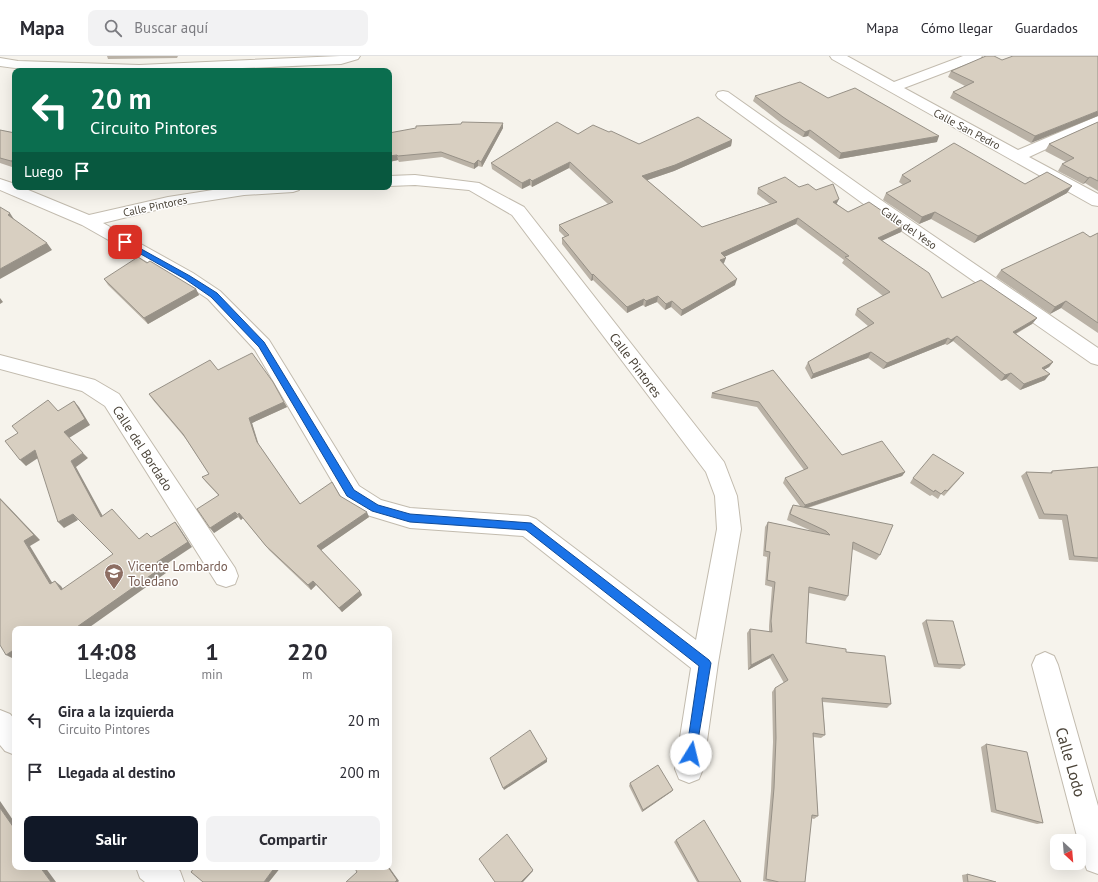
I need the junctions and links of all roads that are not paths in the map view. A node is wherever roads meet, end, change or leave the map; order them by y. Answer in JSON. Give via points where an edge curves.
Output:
{"nodes":[{"id":1,"x":353,"y":56,"type":"edge"},
{"id":2,"x":837,"y":56,"type":"edge"},
{"id":3,"x":975,"y":56,"type":"edge"},
{"id":4,"x":0,"y":62,"type":"edge"},
{"id":5,"x":109,"y":68,"type":"edge"},
{"id":6,"x":161,"y":68,"type":"edge"},
{"id":7,"x":893,"y":87,"type":"junction"},
{"id":8,"x":723,"y":95,"type":"dead end"},
{"id":9,"x":1098,"y":120,"type":"edge"},
{"id":10,"x":1018,"y":156,"type":"junction"},
{"id":11,"x":392,"y":181,"type":"edge"},
{"id":12,"x":0,"y":184,"type":"edge"},
{"id":13,"x":12,"y":189,"type":"edge"},
{"id":14,"x":14,"y":190,"type":"edge"},
{"id":15,"x":244,"y":190,"type":"edge"},
{"id":16,"x":1098,"y":202,"type":"edge"},
{"id":17,"x":88,"y":221,"type":"junction"},
{"id":18,"x":1098,"y":358,"type":"edge"},
{"id":19,"x":0,"y":362,"type":"edge"},
{"id":20,"x":226,"y":576,"type":"dead end"},
{"id":21,"x":705,"y":663,"type":"junction"},
{"id":22,"x":1045,"y":665,"type":"dead end"},
{"id":23,"x":0,"y":724,"type":"edge"},
{"id":24,"x":12,"y":738,"type":"edge"},
{"id":25,"x":689,"y":769,"type":"dead end"},
{"id":26,"x":1098,"y":859,"type":"edge"},
{"id":27,"x":155,"y":870,"type":"edge"},
{"id":28,"x":169,"y":882,"type":"edge"}],
"edges":[{"from":1,"to":6,"type":"street","via":[[341,60]]},
{"from":2,"to":7,"type":"street","name":"Calle San Pedro"},
{"from":3,"to":7,"type":"street"},
{"from":4,"to":5,"type":"street","via":[[18,65]]},
{"from":7,"to":10,"type":"street","name":"Calle San Pedro"},
{"from":8,"to":18,"type":"street","name":"Calle del Yeso"},
{"from":9,"to":10,"type":"street"},
{"from":10,"to":16,"type":"street","name":"Calle San Pedro"},
{"from":11,"to":21,"type":"street","name":"Calle Pintores","via":[[415,180],[473,186],[518,211],[716,468],[726,496],[729,529]]},
{"from":12,"to":13,"type":"street"},
{"from":14,"to":17,"type":"street"},
{"from":15,"to":17,"type":"street","name":"Calle Pintores","via":[[168,202]]},
{"from":17,"to":21,"type":"street","via":[[214,295],[262,344],[350,493],[375,508],[410,518],[528,526]]},
{"from":19,"to":20,"type":"street","name":"Calle del Bordado","via":[[88,385],[112,400]]},
{"from":21,"to":25,"type":"street","name":"Calle Pintores"},
{"from":22,"to":26,"type":"street","name":"Calle Lodo"},
{"from":23,"to":24,"type":"street"},
{"from":27,"to":28,"type":"street"}]}
